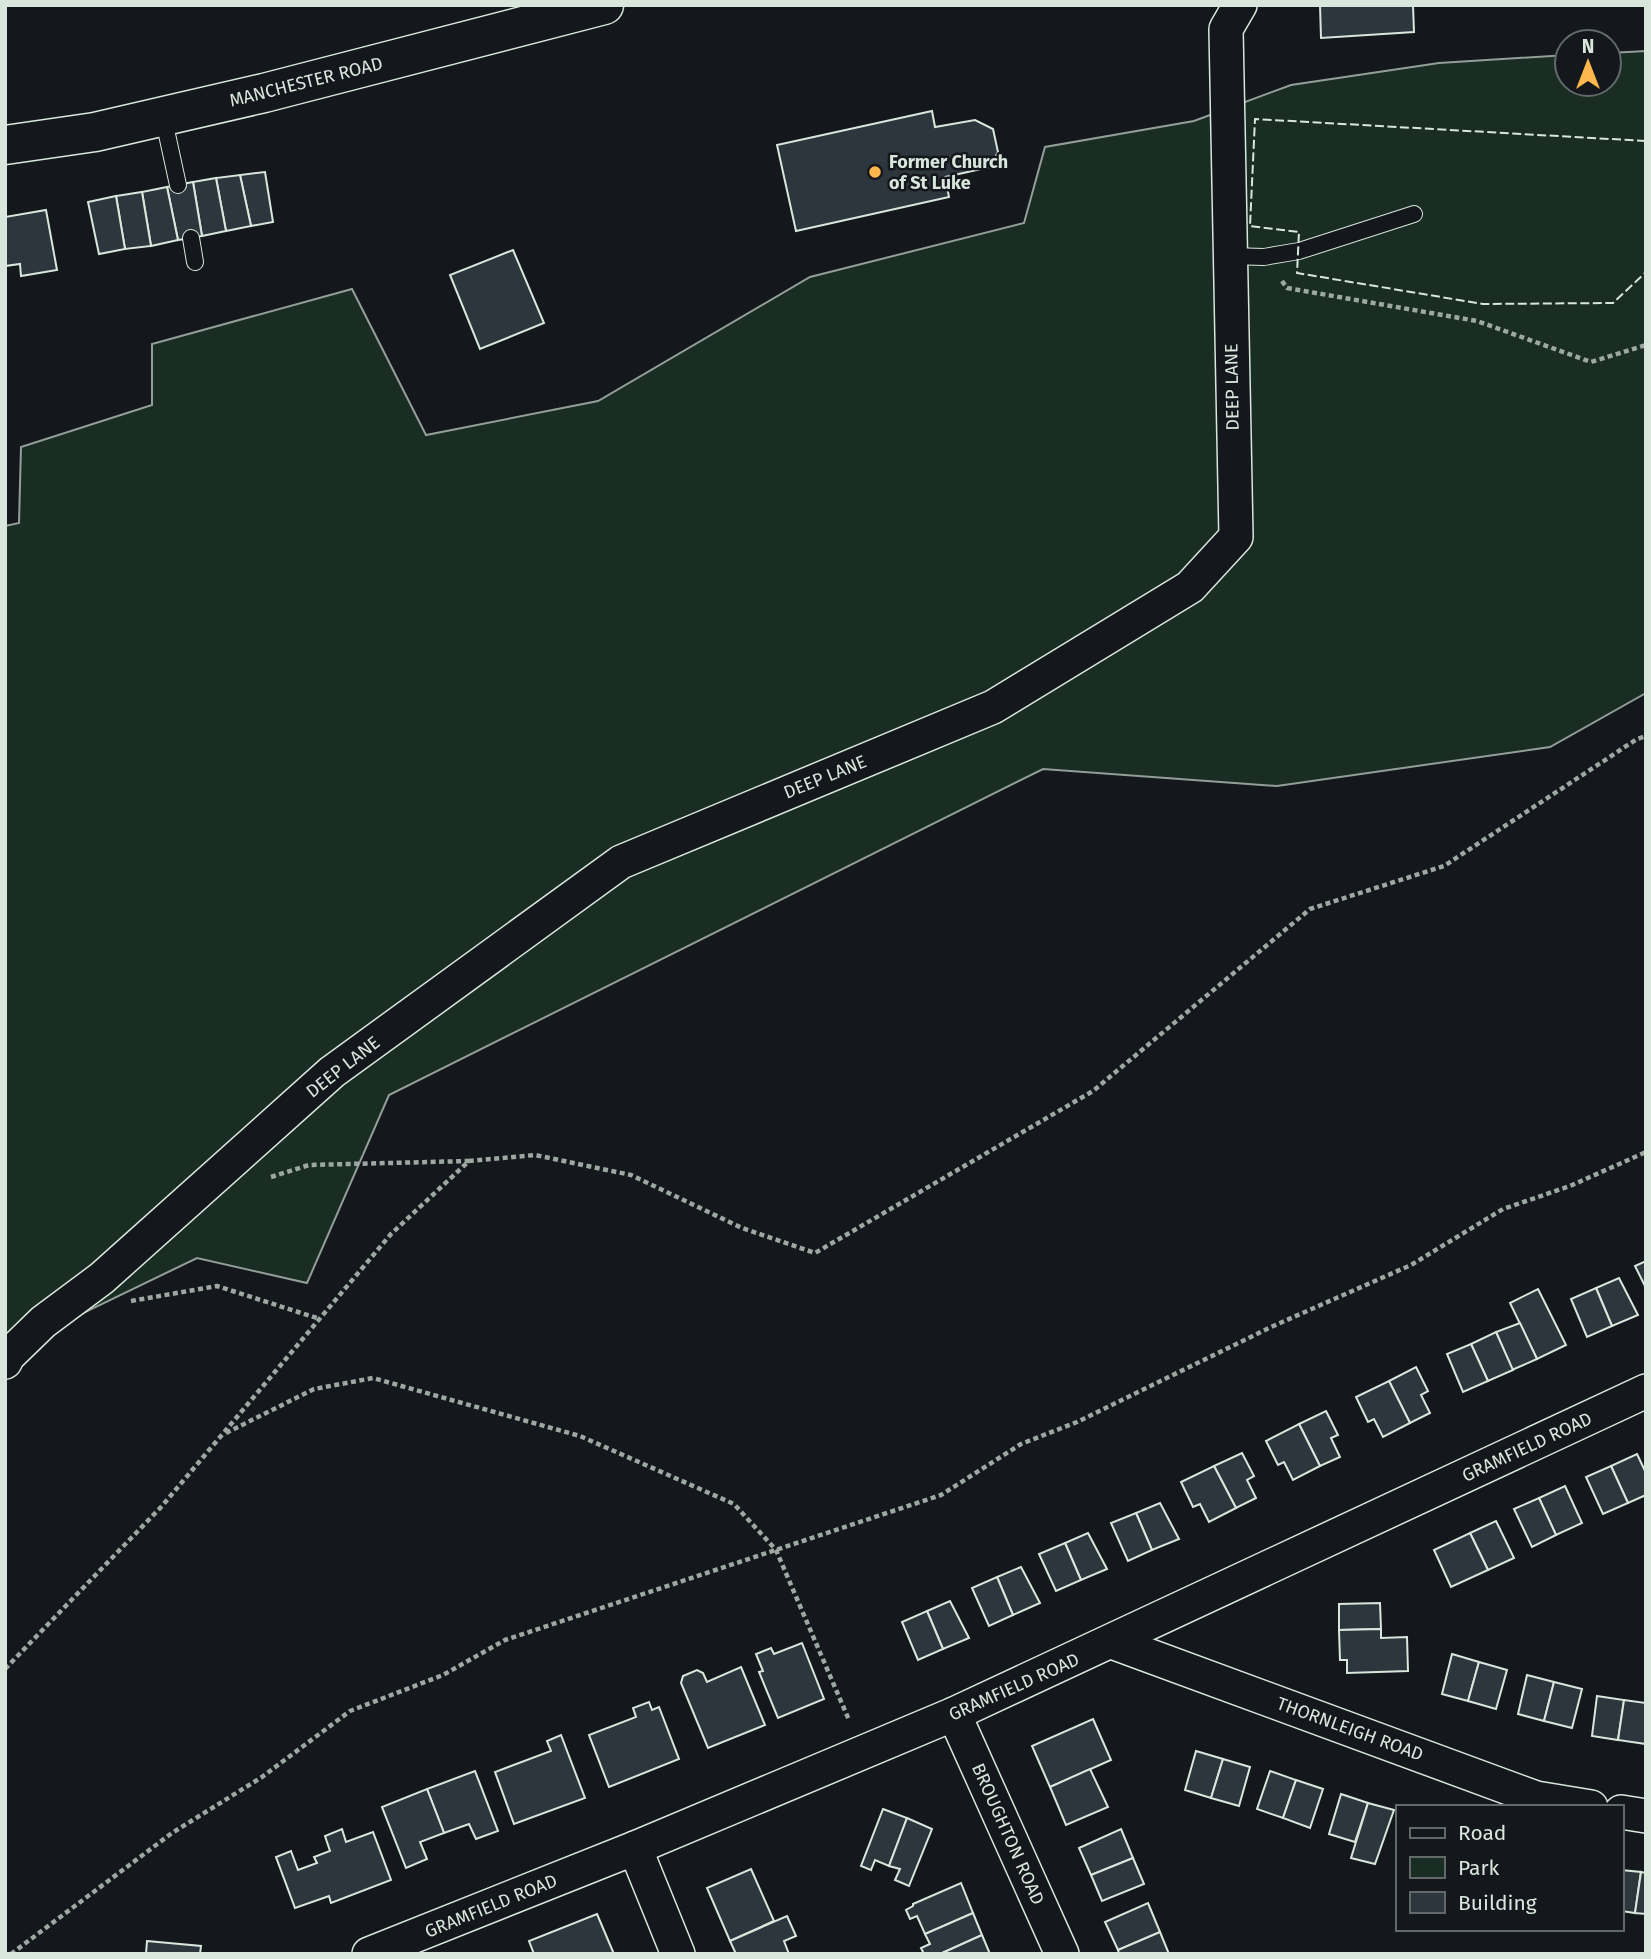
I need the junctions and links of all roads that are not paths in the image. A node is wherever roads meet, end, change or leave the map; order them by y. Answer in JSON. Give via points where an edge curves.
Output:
{"nodes":[{"id":1,"x":604,"y":5,"type":"edge"},
{"id":2,"x":1240,"y":5,"type":"edge"},
{"id":3,"x":163,"y":116,"type":"junction"},
{"id":4,"x":5,"y":145,"type":"edge"},
{"id":5,"x":178,"y":185,"type":"dead end"},
{"id":6,"x":1414,"y":214,"type":"dead end"},
{"id":7,"x":191,"y":238,"type":"dead end"},
{"id":8,"x":1229,"y":256,"type":"junction"},
{"id":9,"x":195,"y":262,"type":"dead end"},
{"id":10,"x":6,"y":1358,"type":"edge"},
{"id":11,"x":1646,"y":1391,"type":"edge"},
{"id":12,"x":1112,"y":1642,"type":"junction"},
{"id":13,"x":954,"y":1714,"type":"junction"},
{"id":14,"x":1579,"y":1805,"type":"edge"},
{"id":15,"x":1623,"y":1812,"type":"edge"},
{"id":16,"x":1646,"y":1816,"type":"edge"},
{"id":17,"x":635,"y":1848,"type":"junction"},
{"id":18,"x":369,"y":1954,"type":"edge"},
{"id":19,"x":678,"y":1954,"type":"edge"},
{"id":20,"x":1062,"y":1954,"type":"edge"}],
"edges":[{"from":1,"to":3,"type":"main road","name":"MANCHESTER ROAD"},
{"from":2,"to":8,"type":"street","name":"DEEP LANE","via":[[1226,29]]},
{"from":3,"to":4,"type":"main road","name":"MANCHESTER ROAD"},
{"from":3,"to":5,"type":"lane"},
{"from":6,"to":8,"type":"lane","via":[[1299,251]]},
{"from":7,"to":9,"type":"lane"},
{"from":8,"to":10,"type":"street","name":"DEEP LANE","via":[[1236,537],[1191,587],[993,707],[621,862],[332,1072]]},
{"from":11,"to":12,"type":"street","name":"GRAMFIELD ROAD"},
{"from":12,"to":13,"type":"street","name":"GRAMFIELD ROAD"},
{"from":12,"to":14,"type":"street","name":"THORNLEIGH ROAD","via":[[1536,1798]]},
{"from":13,"to":17,"type":"street","name":"GRAMFIELD ROAD"},
{"from":13,"to":20,"type":"street","name":"BROUGHTON ROAD"},
{"from":15,"to":16,"type":"street"},
{"from":17,"to":18,"type":"street","name":"GRAMFIELD ROAD"},
{"from":17,"to":19,"type":"street"}]}
